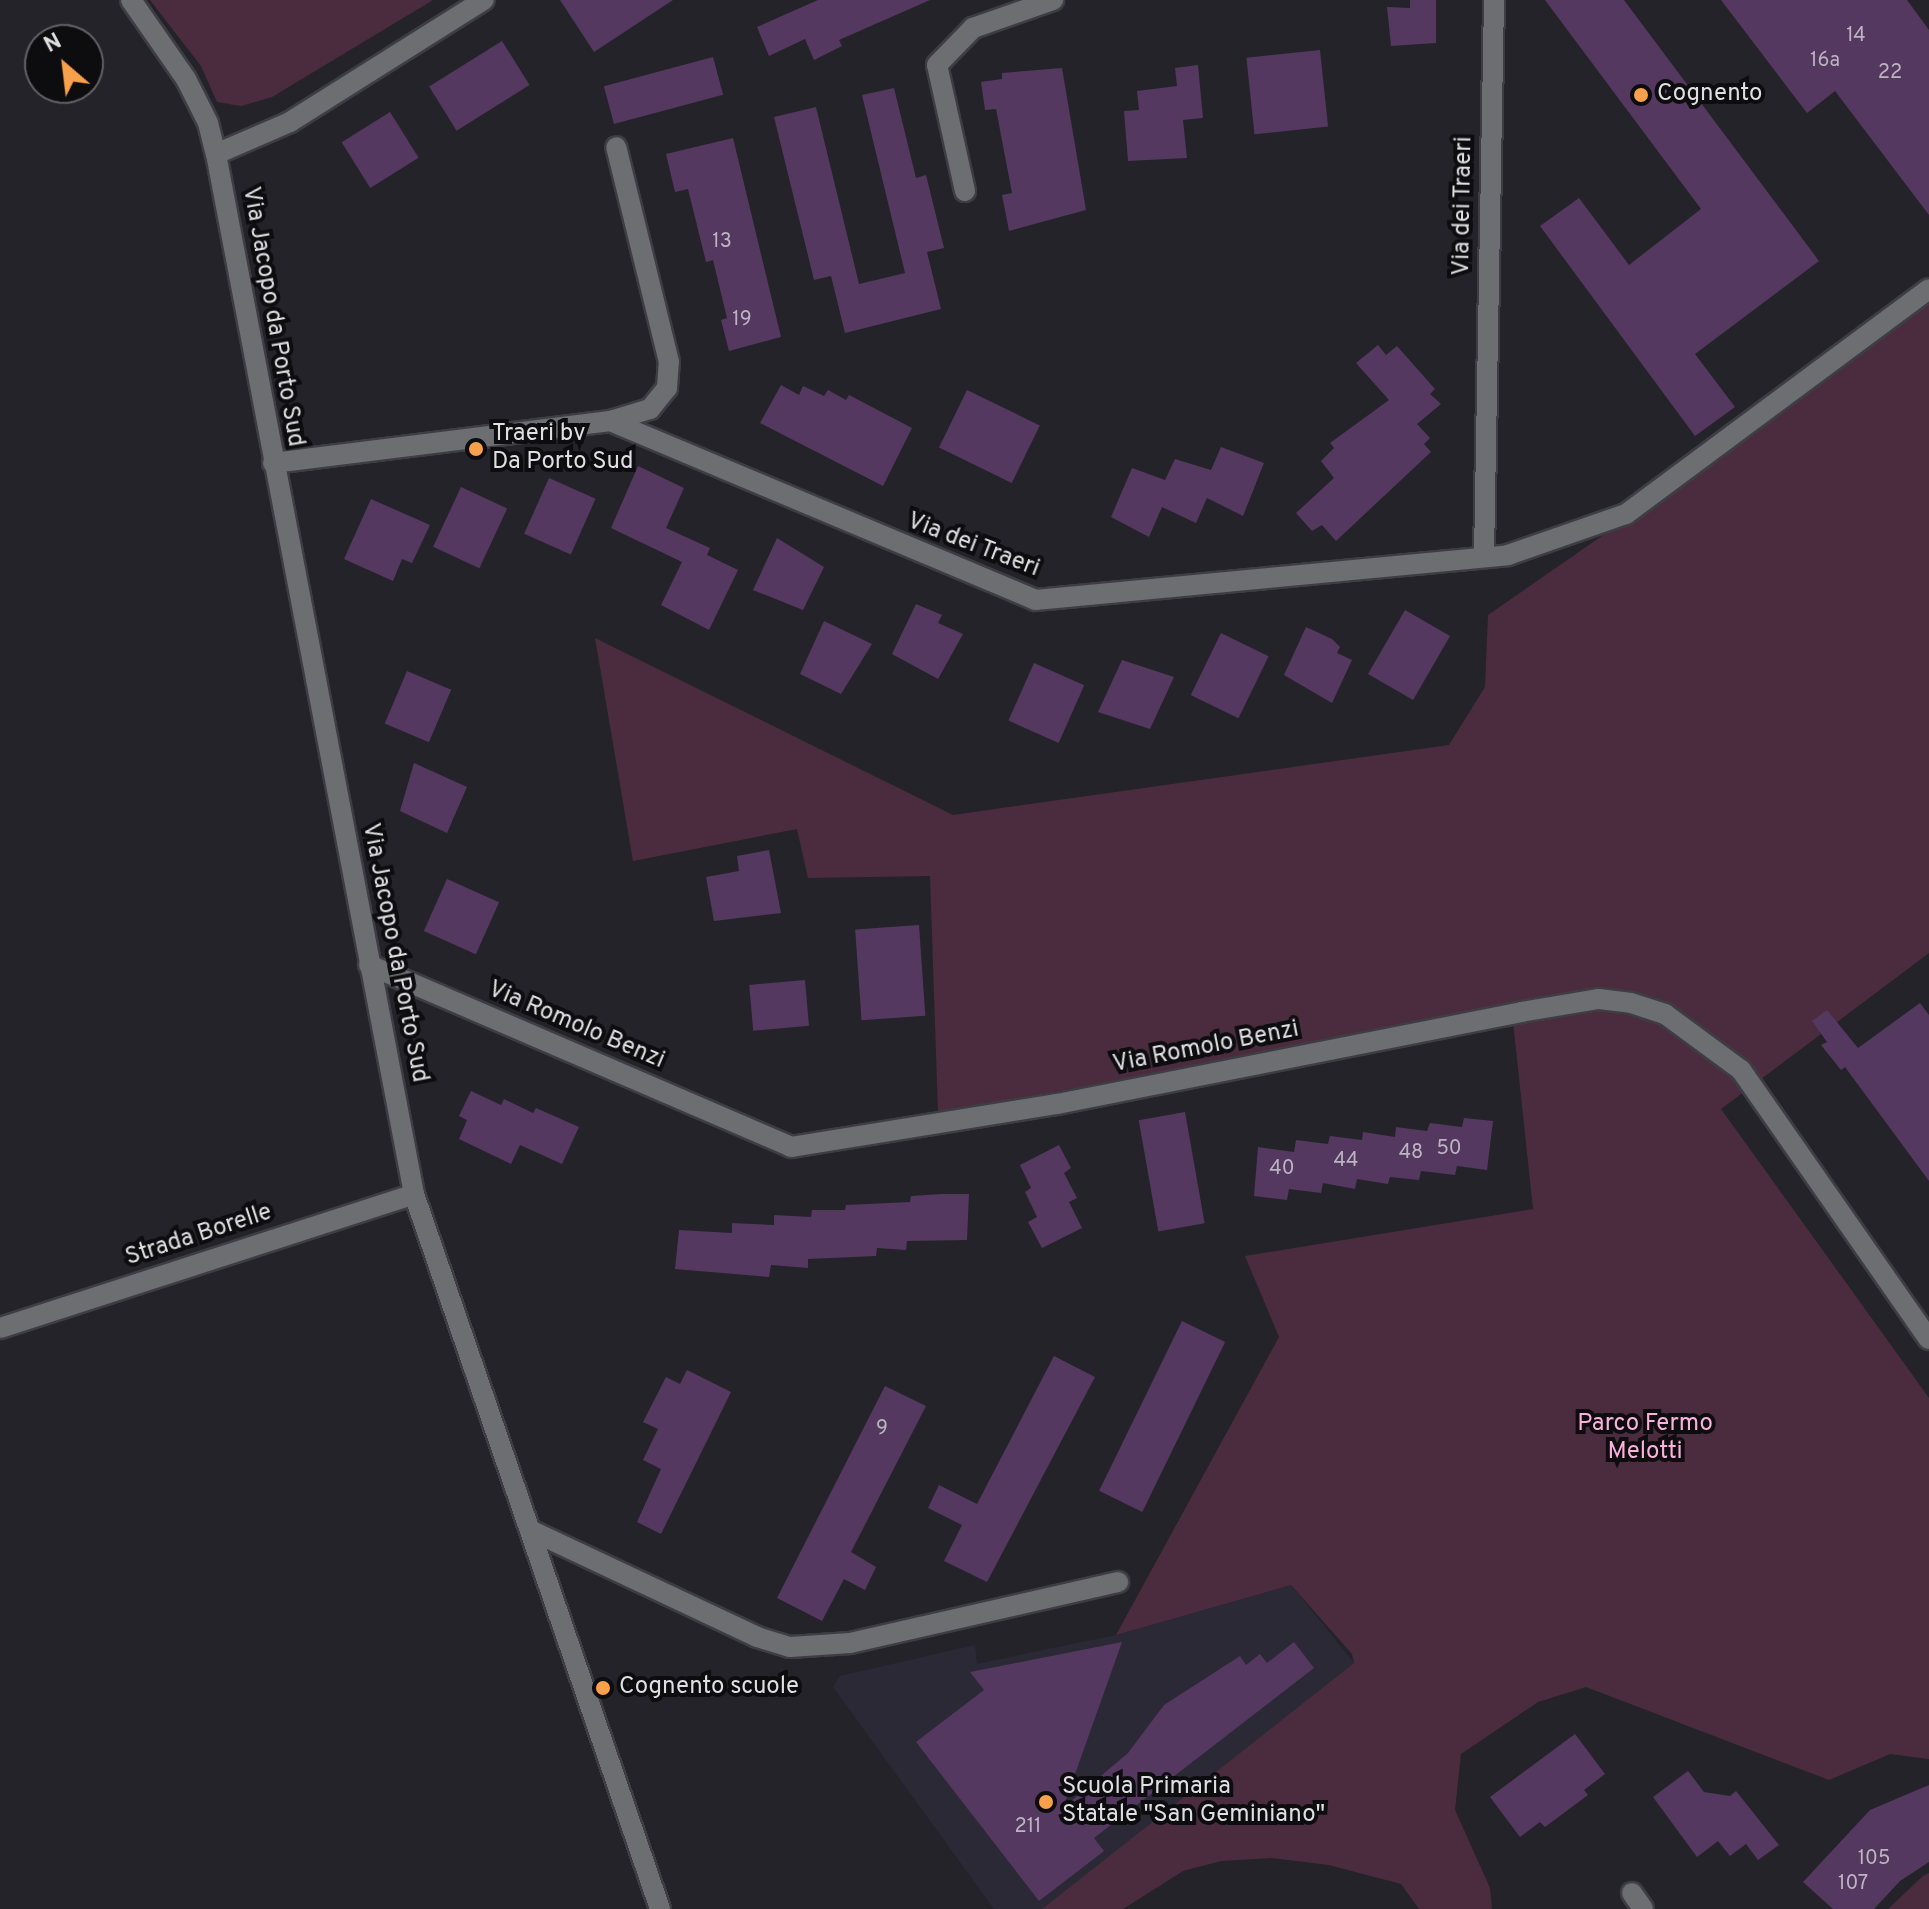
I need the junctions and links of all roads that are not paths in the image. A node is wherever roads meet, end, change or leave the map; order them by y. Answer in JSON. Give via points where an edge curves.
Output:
{"nodes":[{"id":1,"x":131,"y":0,"type":"edge"},
{"id":2,"x":484,"y":0,"type":"edge"},
{"id":3,"x":1053,"y":0,"type":"edge"},
{"id":4,"x":1494,"y":0,"type":"edge"},
{"id":5,"x":616,"y":147,"type":"dead end"},
{"id":6,"x":216,"y":154,"type":"junction"},
{"id":7,"x":965,"y":191,"type":"dead end"},
{"id":8,"x":1929,"y":289,"type":"edge"},
{"id":9,"x":610,"y":421,"type":"junction"},
{"id":10,"x":273,"y":463,"type":"junction"},
{"id":11,"x":1484,"y":556,"type":"junction"},
{"id":12,"x":369,"y":965,"type":"junction"},
{"id":13,"x":414,"y":1194,"type":"junction"},
{"id":14,"x":0,"y":1328,"type":"edge"},
{"id":15,"x":1929,"y":1339,"type":"edge"},
{"id":16,"x":530,"y":1530,"type":"junction"},
{"id":17,"x":1118,"y":1582,"type":"dead end"},
{"id":18,"x":660,"y":1909,"type":"edge"}],
"edges":[{"from":1,"to":6,"type":"street","name":"Via Jacopo da Porto Sud","via":[[186,79],[208,123]]},
{"from":2,"to":6,"type":"street","via":[[290,122]]},
{"from":3,"to":7,"type":"street","via":[[973,28],[937,65]]},
{"from":4,"to":11,"type":"street","name":"Via dei Traeri"},
{"from":5,"to":9,"type":"street","name":"Via dei Traeri","via":[[669,362],[667,388],[650,409]]},
{"from":6,"to":10,"type":"street","name":"Via Jacopo da Porto Sud"},
{"from":8,"to":11,"type":"street","name":"Via dei Traeri","via":[[1626,514],[1508,555]]},
{"from":9,"to":10,"type":"street","name":"Via dei Traeri"},
{"from":9,"to":11,"type":"street","name":"Via dei Traeri","via":[[1035,600]]},
{"from":10,"to":12,"type":"street","name":"Via Jacopo da Porto Sud"},
{"from":12,"to":13,"type":"street","name":"Via Jacopo da Porto Sud"},
{"from":12,"to":15,"type":"street","name":"Via Romolo Benzi","via":[[791,1147],[1057,1104],[1521,1012],[1599,999],[1631,1003],[1665,1014],[1741,1070]]},
{"from":13,"to":14,"type":"street","name":"Strada Borelle"},
{"from":13,"to":16,"type":"street","name":"Via Jacopo da Porto Sud"},
{"from":16,"to":17,"type":"street","via":[[757,1637],[790,1647],[850,1643]]},
{"from":16,"to":18,"type":"street","name":"Via Jacopo da Porto Sud"}]}
